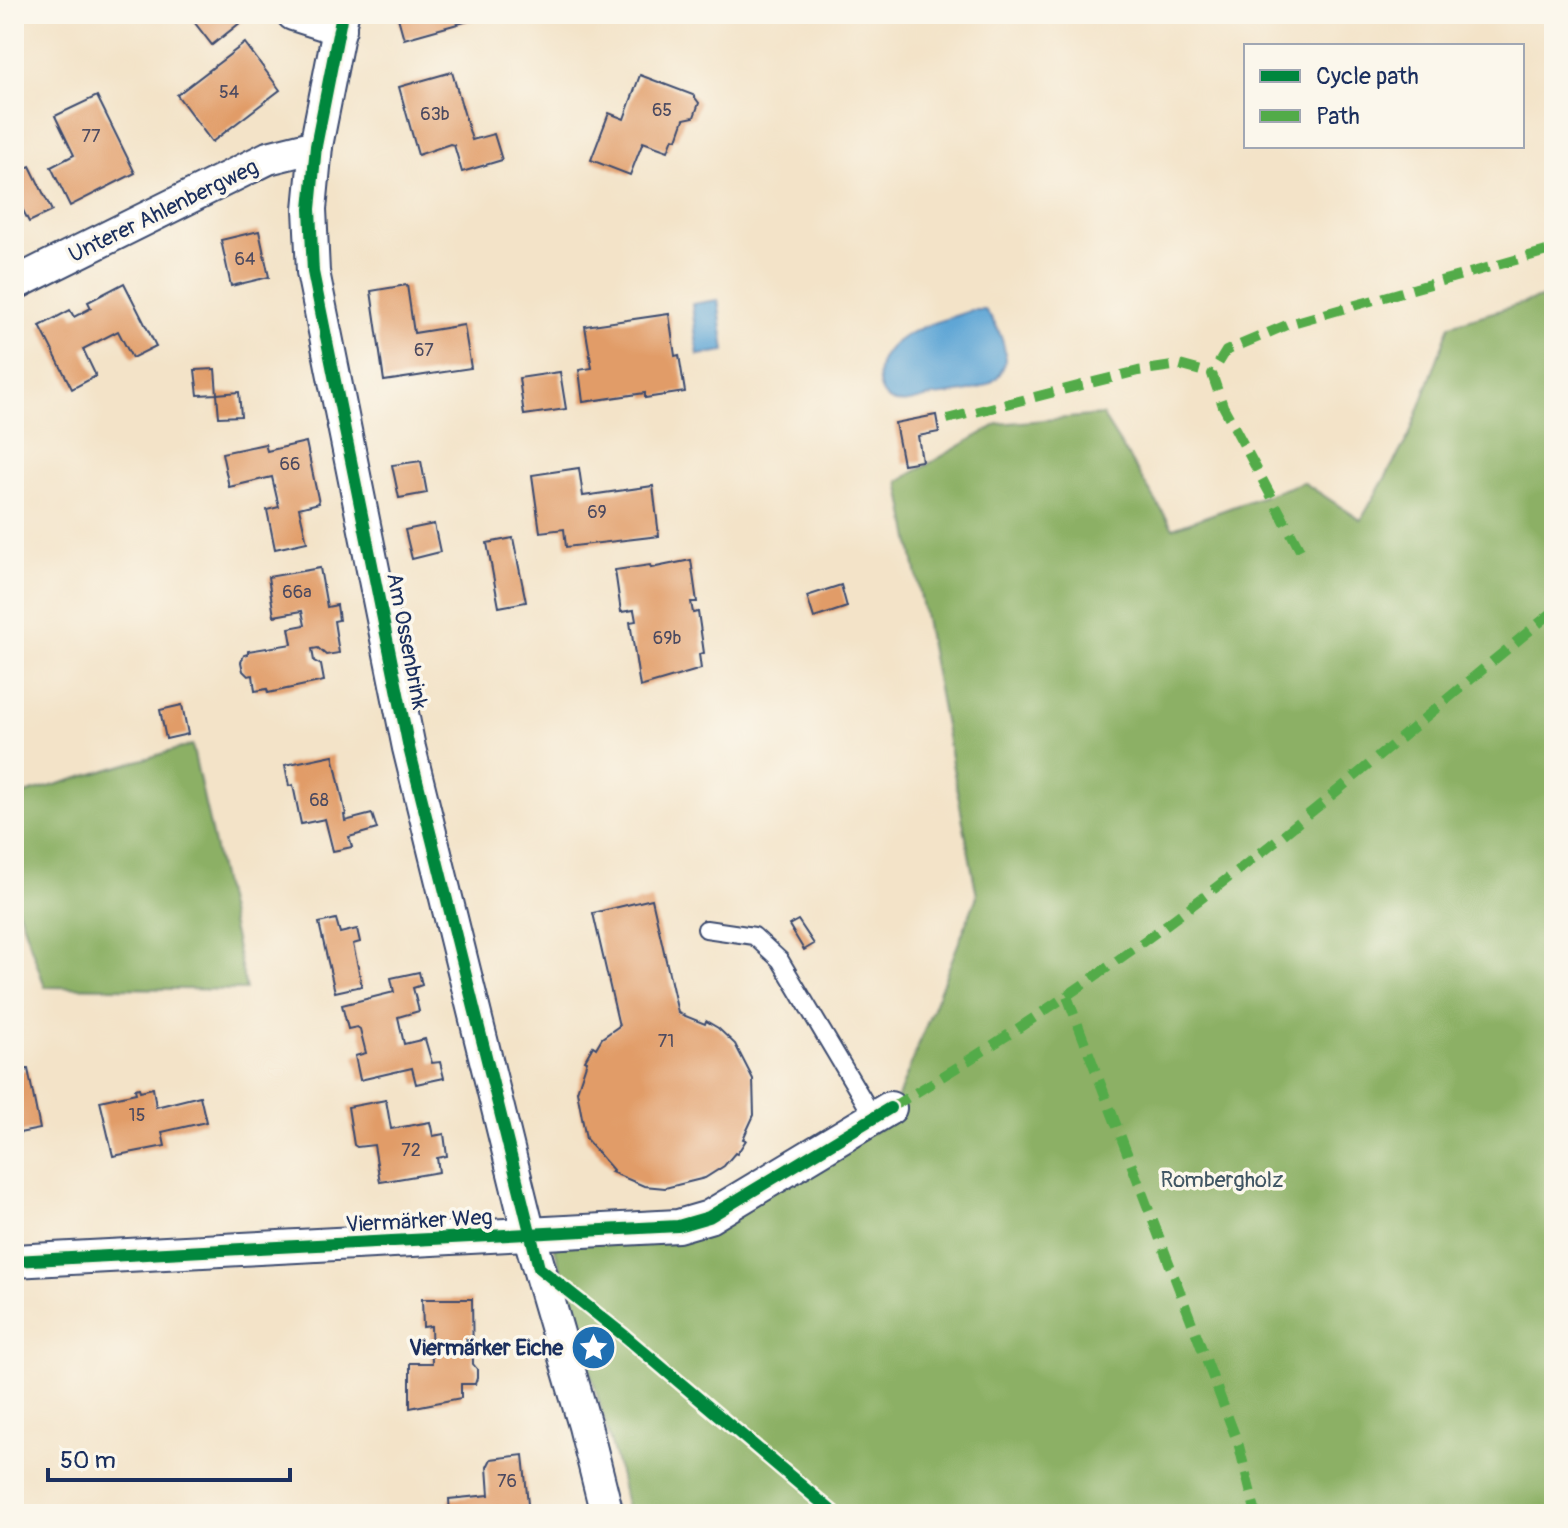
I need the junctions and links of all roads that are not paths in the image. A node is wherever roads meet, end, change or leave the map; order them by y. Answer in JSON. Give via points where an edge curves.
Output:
{"nodes":[{"id":1,"x":293,"y":14,"type":"edge"},
{"id":2,"x":341,"y":21,"type":"edge"},
{"id":3,"x":316,"y":146,"type":"junction"},
{"id":4,"x":14,"y":284,"type":"edge"},
{"id":5,"x":706,"y":929,"type":"dead end"},
{"id":6,"x":882,"y":1113,"type":"joint"},
{"id":7,"x":529,"y":1234,"type":"junction"},
{"id":8,"x":14,"y":1261,"type":"edge"},
{"id":9,"x":607,"y":1514,"type":"edge"}],
"edges":[{"from":1,"to":2,"type":"street"},
{"from":2,"to":3,"type":"street","name":"Am Ossenbrink"},
{"from":3,"to":4,"type":"street","name":"Unterer Ahlenbergweg","via":[[268,158]]},
{"from":3,"to":7,"type":"street","name":"Am Ossenbrink","via":[[310,209],[313,272],[409,748]]},
{"from":5,"to":6,"type":"lane","via":[[754,936],[780,960]]},
{"from":6,"to":7,"type":"street","name":"Viermärker Weg","via":[[696,1223]]},
{"from":7,"to":8,"type":"street","name":"Viermärker Weg"},
{"from":7,"to":9,"type":"street","name":"Am Ossenbrink"}]}
